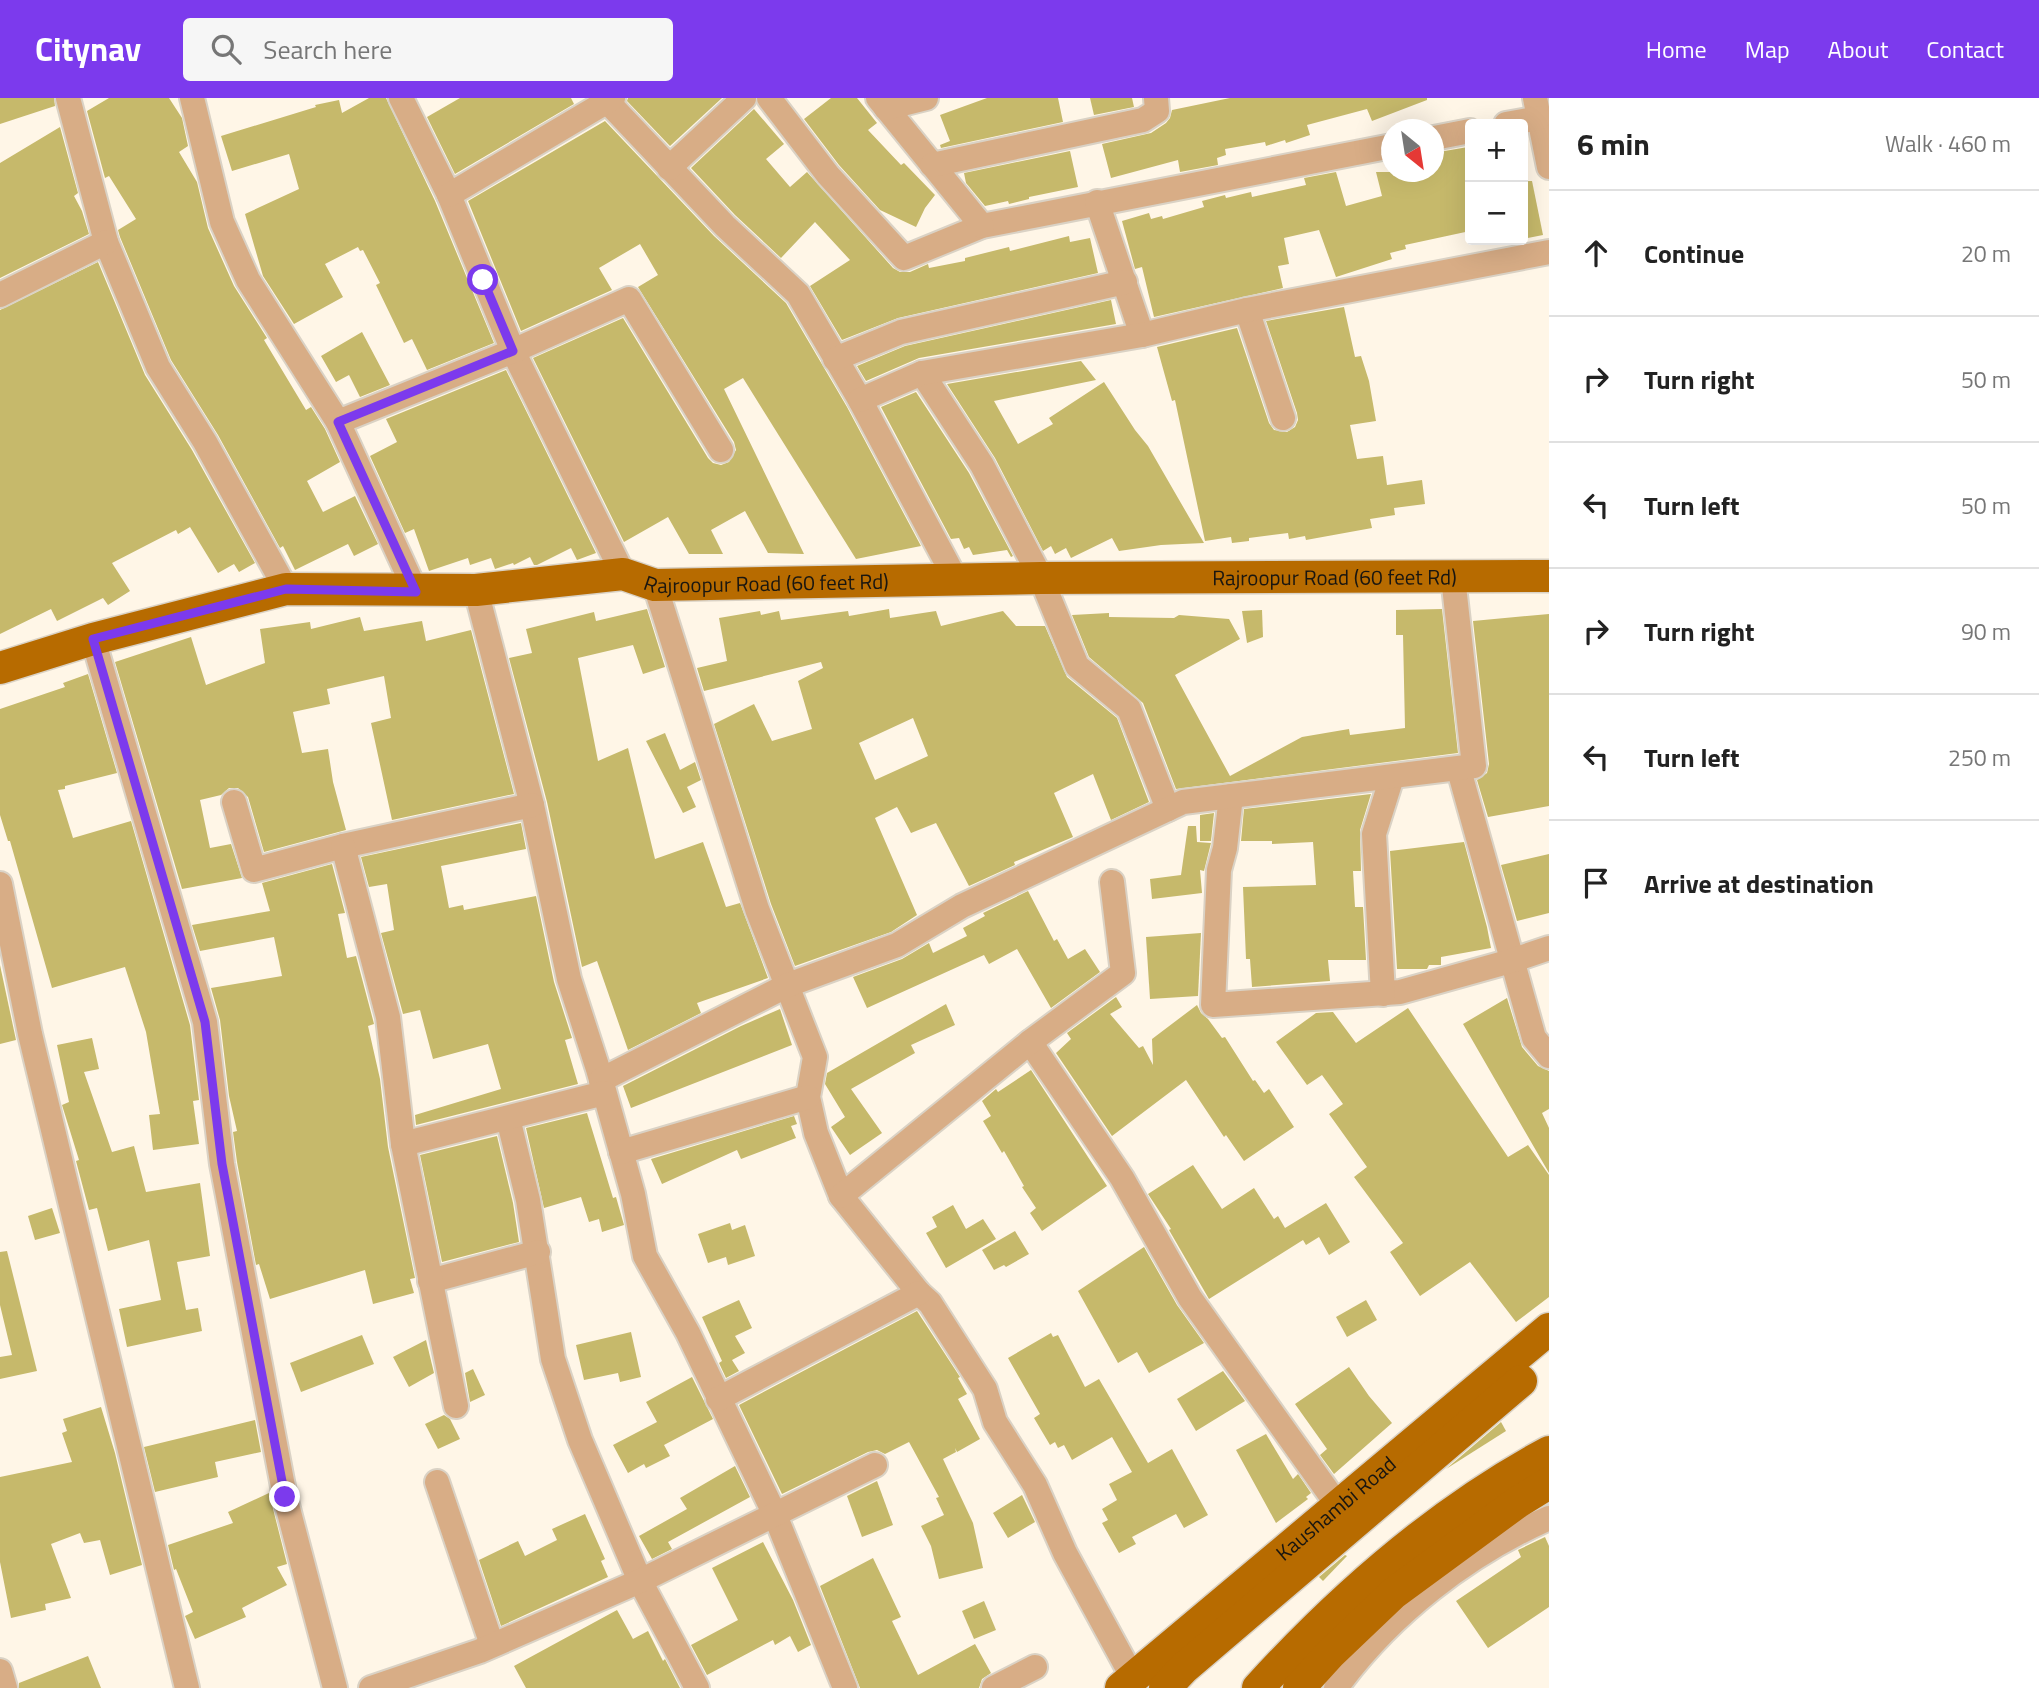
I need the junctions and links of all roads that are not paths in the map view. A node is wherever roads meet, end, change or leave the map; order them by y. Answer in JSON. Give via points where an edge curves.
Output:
{"nodes":[{"id":1,"x":68,"y":98,"type":"edge"},
{"id":2,"x":192,"y":98,"type":"edge"},
{"id":3,"x":401,"y":98,"type":"edge"},
{"id":4,"x":744,"y":98,"type":"edge"},
{"id":5,"x":769,"y":98,"type":"edge"},
{"id":6,"x":926,"y":98,"type":"edge"},
{"id":7,"x":1156,"y":98,"type":"edge"},
{"id":8,"x":609,"y":99,"type":"edge"},
{"id":9,"x":882,"y":103,"type":"edge"},
{"id":10,"x":1537,"y":108,"type":"edge"},
{"id":11,"x":1516,"y":119,"type":"edge"},
{"id":12,"x":1465,"y":132,"type":"edge"},
{"id":13,"x":1444,"y":136,"type":"edge"},
{"id":14,"x":1381,"y":148,"type":"edge"},
{"id":15,"x":932,"y":165,"type":"junction"},
{"id":16,"x":1549,"y":167,"type":"edge"},
{"id":17,"x":669,"y":168,"type":"junction"},
{"id":18,"x":449,"y":195,"type":"junction"},
{"id":19,"x":1097,"y":202,"type":"junction"},
{"id":20,"x":982,"y":226,"type":"junction"},
{"id":21,"x":106,"y":242,"type":"junction"},
{"id":22,"x":1549,"y":252,"type":"edge"},
{"id":23,"x":1125,"y":282,"type":"junction"},
{"id":24,"x":0,"y":295,"type":"edge"},
{"id":25,"x":1247,"y":310,"type":"junction"},
{"id":26,"x":1142,"y":335,"type":"junction"},
{"id":27,"x":513,"y":351,"type":"junction"},
{"id":28,"x":835,"y":359,"type":"junction"},
{"id":29,"x":922,"y":373,"type":"junction"},
{"id":30,"x":860,"y":400,"type":"junction"},
{"id":31,"x":1283,"y":418,"type":"dead end"},
{"id":32,"x":338,"y":422,"type":"junction"},
{"id":33,"x":721,"y":450,"type":"dead end"},
{"id":34,"x":623,"y":574,"type":"junction"},
{"id":35,"x":1549,"y":576,"type":"edge"},
{"id":36,"x":1453,"y":577,"type":"junction"},
{"id":37,"x":1041,"y":578,"type":"junction"},
{"id":38,"x":956,"y":580,"type":"junction"},
{"id":39,"x":655,"y":585,"type":"junction"},
{"id":40,"x":286,"y":589,"type":"junction"},
{"id":41,"x":476,"y":590,"type":"junction"},
{"id":42,"x":416,"y":592,"type":"junction"},
{"id":43,"x":93,"y":639,"type":"junction"},
{"id":44,"x":0,"y":668,"type":"edge"},
{"id":45,"x":1459,"y":770,"type":"junction"},
{"id":46,"x":1392,"y":777,"type":"junction"},
{"id":47,"x":1231,"y":796,"type":"junction"},
{"id":48,"x":234,"y":802,"type":"dead end"},
{"id":49,"x":532,"y":805,"type":"junction"},
{"id":50,"x":1168,"y":809,"type":"junction"},
{"id":51,"x":344,"y":846,"type":"junction"},
{"id":52,"x":1112,"y":882,"type":"dead end"},
{"id":53,"x":0,"y":884,"type":"edge"},
{"id":54,"x":1549,"y":948,"type":"edge"},
{"id":55,"x":1511,"y":961,"type":"junction"},
{"id":56,"x":788,"y":985,"type":"junction"},
{"id":57,"x":1383,"y":994,"type":"junction"},
{"id":58,"x":1030,"y":1042,"type":"junction"},
{"id":59,"x":1549,"y":1056,"type":"edge"},
{"id":60,"x":603,"y":1086,"type":"junction"},
{"id":61,"x":808,"y":1097,"type":"junction"},
{"id":62,"x":508,"y":1118,"type":"junction"},
{"id":63,"x":403,"y":1144,"type":"junction"},
{"id":64,"x":621,"y":1152,"type":"junction"},
{"id":65,"x":841,"y":1196,"type":"junction"},
{"id":66,"x":538,"y":1252,"type":"junction"},
{"id":67,"x":430,"y":1281,"type":"junction"},
{"id":68,"x":919,"y":1293,"type":"junction"},
{"id":69,"x":1548,"y":1342,"type":"edge"},
{"id":70,"x":718,"y":1399,"type":"junction"},
{"id":71,"x":456,"y":1406,"type":"dead end"},
{"id":72,"x":1549,"y":1452,"type":"edge"},
{"id":73,"x":875,"y":1465,"type":"dead end"},
{"id":74,"x":437,"y":1482,"type":"dead end"},
{"id":75,"x":1549,"y":1483,"type":"edge"},
{"id":76,"x":1339,"y":1507,"type":"junction"},
{"id":77,"x":775,"y":1515,"type":"junction"},
{"id":78,"x":1549,"y":1518,"type":"edge"},
{"id":79,"x":640,"y":1581,"type":"junction"},
{"id":80,"x":492,"y":1646,"type":"junction"},
{"id":81,"x":1035,"y":1667,"type":"dead end"},
{"id":82,"x":0,"y":1671,"type":"edge"},
{"id":83,"x":414,"y":1681,"type":"edge"},
{"id":84,"x":1127,"y":1683,"type":"edge"},
{"id":85,"x":5,"y":1688,"type":"edge"},
{"id":86,"x":187,"y":1688,"type":"edge"},
{"id":87,"x":335,"y":1688,"type":"edge"},
{"id":88,"x":371,"y":1688,"type":"edge"},
{"id":89,"x":697,"y":1688,"type":"edge"},
{"id":90,"x":845,"y":1688,"type":"edge"},
{"id":91,"x":994,"y":1688,"type":"edge"},
{"id":92,"x":1165,"y":1688,"type":"edge"},
{"id":93,"x":1258,"y":1688,"type":"edge"},
{"id":94,"x":1299,"y":1688,"type":"edge"},
{"id":95,"x":1336,"y":1688,"type":"edge"}],
"edges":[{"from":1,"to":21,"type":"street"},
{"from":2,"to":32,"type":"street","via":[[227,234],[248,280]]},
{"from":3,"to":18,"type":"street"},
{"from":4,"to":17,"type":"street"},
{"from":5,"to":20,"type":"street","via":[[828,175],[904,258]]},
{"from":6,"to":9,"type":"street"},
{"from":7,"to":15,"type":"street","via":[[1157,111],[1143,120]]},
{"from":8,"to":17,"type":"street"},
{"from":8,"to":18,"type":"street"},
{"from":9,"to":15,"type":"street"},
{"from":10,"to":11,"type":"street"},
{"from":10,"to":16,"type":"street"},
{"from":12,"to":13,"type":"street"},
{"from":14,"to":19,"type":"street"},
{"from":15,"to":20,"type":"street"},
{"from":17,"to":28,"type":"street","via":[[798,294]]},
{"from":18,"to":27,"type":"street"},
{"from":19,"to":20,"type":"street"},
{"from":19,"to":23,"type":"street"},
{"from":21,"to":24,"type":"street"},
{"from":21,"to":40,"type":"street","via":[[158,368],[205,442]]},
{"from":22,"to":25,"type":"street"},
{"from":23,"to":26,"type":"street"},
{"from":23,"to":28,"type":"street","via":[[901,332]]},
{"from":25,"to":26,"type":"street"},
{"from":25,"to":31,"type":"street"},
{"from":26,"to":29,"type":"street"},
{"from":27,"to":32,"type":"street"},
{"from":27,"to":33,"type":"street","via":[[629,299]]},
{"from":27,"to":34,"type":"street"},
{"from":28,"to":30,"type":"street"},
{"from":29,"to":30,"type":"street"},
{"from":29,"to":37,"type":"street","via":[[982,465]]},
{"from":30,"to":38,"type":"street"},
{"from":32,"to":42,"type":"street"},
{"from":34,"to":39,"type":"main road","name":"Rajroopur Road (60 feet Rd)"},
{"from":34,"to":41,"type":"main road","name":"Rajroopur Road (60 feet Rd)"},
{"from":35,"to":36,"type":"main road","name":"Rajroopur Road (60 feet Rd)"},
{"from":36,"to":37,"type":"main road","name":"Rajroopur Road (60 feet Rd)"},
{"from":36,"to":45,"type":"street","via":[[1474,766]]},
{"from":37,"to":38,"type":"main road","name":"Rajroopur Road (60 feet Rd)"},
{"from":37,"to":50,"type":"street","via":[[1077,667],[1129,709]]},
{"from":38,"to":39,"type":"main road","name":"Rajroopur Road (60 feet Rd)"},
{"from":39,"to":56,"type":"street","via":[[757,909]]},
{"from":40,"to":42,"type":"main road","name":"Rajroopur Road (60 feet Rd)"},
{"from":40,"to":43,"type":"main road","name":"Rajroopur Road (60 feet Rd)"},
{"from":41,"to":42,"type":"main road","name":"Rajroopur Road (60 feet Rd)"},
{"from":41,"to":49,"type":"street"},
{"from":43,"to":44,"type":"main road","name":"Rajroopur Road (60 feet Rd)"},
{"from":43,"to":87,"type":"street","via":[[205,1022],[222,1164],[285,1497]]},
{"from":45,"to":46,"type":"street"},
{"from":45,"to":55,"type":"street"},
{"from":46,"to":47,"type":"street"},
{"from":46,"to":57,"type":"street","via":[[1374,834]]},
{"from":47,"to":50,"type":"street","via":[[1183,802]]},
{"from":47,"to":57,"type":"street","via":[[1219,870],[1213,1005]]},
{"from":48,"to":51,"type":"street","via":[[254,870]]},
{"from":49,"to":51,"type":"street"},
{"from":49,"to":60,"type":"street","via":[[569,979]]},
{"from":50,"to":56,"type":"street","via":[[962,906],[897,945]]},
{"from":51,"to":63,"type":"street","via":[[388,1017]]},
{"from":52,"to":58,"type":"street","via":[[1124,973]]},
{"from":53,"to":86,"type":"street","via":[[33,1047]]},
{"from":54,"to":55,"type":"street"},
{"from":55,"to":57,"type":"street"},
{"from":55,"to":59,"type":"street","via":[[1534,1038]]},
{"from":56,"to":60,"type":"street"},
{"from":56,"to":61,"type":"street","via":[[816,1058]]},
{"from":58,"to":65,"type":"street"},
{"from":58,"to":76,"type":"street","via":[[1122,1178],[1190,1298]]},
{"from":60,"to":62,"type":"street"},
{"from":60,"to":64,"type":"street"},
{"from":61,"to":64,"type":"street"},
{"from":61,"to":65,"type":"street","via":[[816,1133]]},
{"from":62,"to":63,"type":"street"},
{"from":62,"to":66,"type":"street"},
{"from":63,"to":67,"type":"street"},
{"from":64,"to":70,"type":"street","via":[[645,1256]]},
{"from":65,"to":68,"type":"street"},
{"from":66,"to":67,"type":"street"},
{"from":66,"to":79,"type":"street","via":[[553,1359],[580,1440]]},
{"from":67,"to":71,"type":"street"},
{"from":68,"to":70,"type":"street"},
{"from":68,"to":84,"type":"street","via":[[985,1389],[995,1422],[1035,1485]]},
{"from":69,"to":76,"type":"main road","name":"Kaushambi Road"},
{"from":69,"to":92,"type":"main road"},
{"from":70,"to":77,"type":"street"},
{"from":72,"to":93,"type":"main road","via":[[1505,1475],[1378,1569]]},
{"from":73,"to":77,"type":"street"},
{"from":74,"to":80,"type":"street"},
{"from":75,"to":94,"type":"main road","via":[[1394,1592]]},
{"from":76,"to":84,"type":"main road","name":"Kaushambi Road"},
{"from":77,"to":79,"type":"street"},
{"from":77,"to":90,"type":"street"},
{"from":78,"to":95,"type":"street","via":[[1482,1552],[1433,1588],[1382,1635]]},
{"from":79,"to":80,"type":"street"},
{"from":79,"to":89,"type":"street"},
{"from":80,"to":83,"type":"street"},
{"from":81,"to":91,"type":"street"},
{"from":82,"to":85,"type":"street"},
{"from":83,"to":88,"type":"street"}]}
